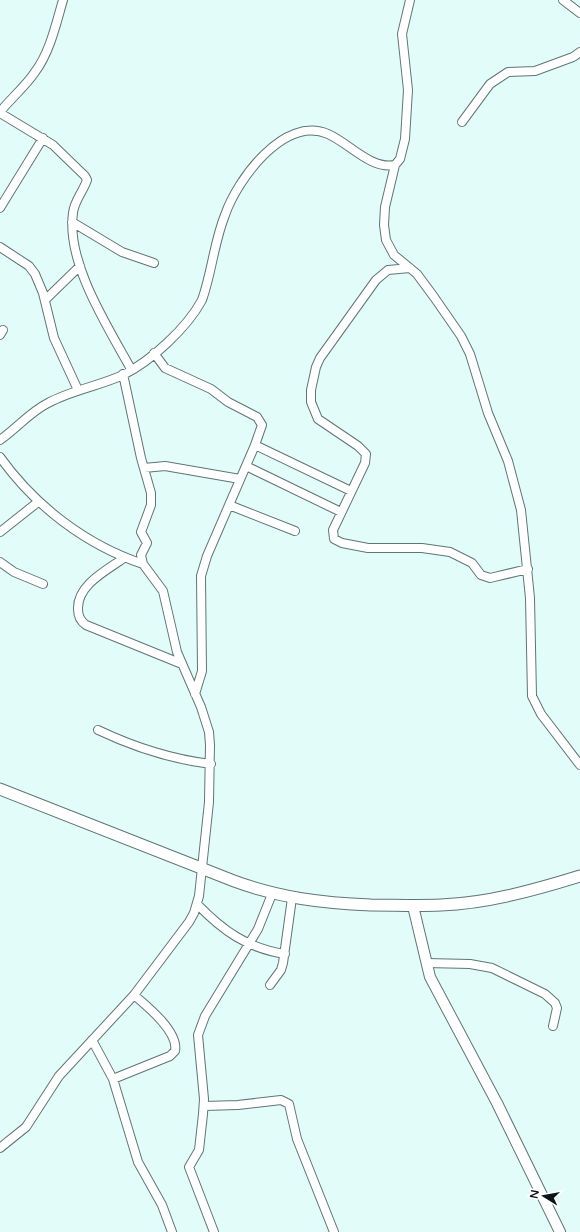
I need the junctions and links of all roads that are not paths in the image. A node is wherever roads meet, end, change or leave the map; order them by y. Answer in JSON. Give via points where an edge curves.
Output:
{"nodes":[{"id":1,"x":63,"y":0,"type":"edge"},
{"id":2,"x":410,"y":0,"type":"edge"},
{"id":3,"x":563,"y":0,"type":"edge"},
{"id":4,"x":580,"y":14,"type":"edge"},
{"id":5,"x":580,"y":52,"type":"edge"},
{"id":6,"x":0,"y":112,"type":"edge"},
{"id":7,"x":462,"y":122,"type":"dead end"},
{"id":8,"x":42,"y":138,"type":"junction"},
{"id":9,"x":395,"y":165,"type":"junction"},
{"id":10,"x":0,"y":208,"type":"edge"},
{"id":11,"x":72,"y":222,"type":"junction"},
{"id":12,"x":0,"y":247,"type":"edge"},
{"id":13,"x":154,"y":263,"type":"dead end"},
{"id":14,"x":80,"y":266,"type":"junction"},
{"id":15,"x":410,"y":268,"type":"junction"},
{"id":16,"x":45,"y":300,"type":"junction"},
{"id":17,"x":154,"y":354,"type":"junction"},
{"id":18,"x":132,"y":369,"type":"junction"},
{"id":19,"x":123,"y":374,"type":"junction"},
{"id":20,"x":78,"y":390,"type":"junction"},
{"id":21,"x":0,"y":440,"type":"edge"},
{"id":22,"x":255,"y":445,"type":"junction"},
{"id":23,"x":0,"y":457,"type":"edge"},
{"id":24,"x":246,"y":466,"type":"junction"},
{"id":25,"x":144,"y":468,"type":"junction"},
{"id":26,"x":240,"y":479,"type":"junction"},
{"id":27,"x":351,"y":491,"type":"junction"},
{"id":28,"x":38,"y":502,"type":"junction"},
{"id":29,"x":229,"y":504,"type":"junction"},
{"id":30,"x":341,"y":512,"type":"junction"},
{"id":31,"x":295,"y":531,"type":"dead end"},
{"id":32,"x":0,"y":532,"type":"edge"},
{"id":33,"x":124,"y":558,"type":"junction"},
{"id":34,"x":0,"y":562,"type":"edge"},
{"id":35,"x":143,"y":564,"type":"junction"},
{"id":36,"x":528,"y":569,"type":"junction"},
{"id":37,"x":43,"y":584,"type":"dead end"},
{"id":38,"x":182,"y":664,"type":"junction"},
{"id":39,"x":195,"y":694,"type":"junction"},
{"id":40,"x":98,"y":730,"type":"dead end"},
{"id":41,"x":211,"y":764,"type":"junction"},
{"id":42,"x":580,"y":764,"type":"edge"},
{"id":43,"x":0,"y":789,"type":"edge"},
{"id":44,"x":202,"y":868,"type":"junction"},
{"id":45,"x":580,"y":876,"type":"edge"},
{"id":46,"x":272,"y":894,"type":"junction"},
{"id":47,"x":292,"y":898,"type":"junction"},
{"id":48,"x":197,"y":904,"type":"junction"},
{"id":49,"x":413,"y":906,"type":"junction"},
{"id":50,"x":250,"y":944,"type":"junction"},
{"id":51,"x":285,"y":954,"type":"junction"},
{"id":52,"x":426,"y":963,"type":"junction"},
{"id":53,"x":270,"y":985,"type":"dead end"},
{"id":54,"x":134,"y":995,"type":"junction"},
{"id":55,"x":553,"y":1026,"type":"dead end"},
{"id":56,"x":92,"y":1040,"type":"junction"},
{"id":57,"x":113,"y":1079,"type":"junction"},
{"id":58,"x":204,"y":1106,"type":"junction"},
{"id":59,"x":0,"y":1148,"type":"edge"},
{"id":60,"x":172,"y":1232,"type":"edge"},
{"id":61,"x":214,"y":1232,"type":"edge"},
{"id":62,"x":334,"y":1232,"type":"edge"},
{"id":63,"x":560,"y":1232,"type":"edge"}],
"edges":[{"from":1,"to":6,"type":"street","via":[[41,64]]},
{"from":2,"to":9,"type":"street","via":[[402,34],[408,90],[405,139],[400,159]]},
{"from":3,"to":4,"type":"street"},
{"from":5,"to":7,"type":"street","via":[[536,71],[508,72],[490,84]]},
{"from":6,"to":8,"type":"street"},
{"from":8,"to":10,"type":"street"},
{"from":8,"to":11,"type":"street","via":[[62,152],[87,180],[76,202]]},
{"from":9,"to":15,"type":"street","via":[[385,207],[384,225],[390,249]]},
{"from":9,"to":17,"type":"street","via":[[380,166],[339,140],[314,130],[295,134],[276,144],[249,172],[225,212],[205,291],[198,308],[168,343]]},
{"from":11,"to":13,"type":"street","via":[[122,252]]},
{"from":11,"to":14,"type":"street"},
{"from":12,"to":16,"type":"street","via":[[28,266],[40,284]]},
{"from":14,"to":16,"type":"street"},
{"from":14,"to":18,"type":"street","via":[[97,308]]},
{"from":15,"to":27,"type":"street","via":[[388,270],[376,280],[320,358],[312,379],[311,402],[318,419],[366,454],[365,463]]},
{"from":15,"to":36,"type":"street","via":[[434,297],[461,336],[470,354],[488,413],[518,493]]},
{"from":16,"to":20,"type":"street","via":[[54,338]]},
{"from":17,"to":18,"type":"street"},
{"from":17,"to":22,"type":"street","via":[[165,368],[204,385],[228,402],[257,417],[262,425]]},
{"from":18,"to":19,"type":"street"},
{"from":19,"to":20,"type":"street"},
{"from":19,"to":25,"type":"street"},
{"from":20,"to":21,"type":"street","via":[[47,404]]},
{"from":22,"to":24,"type":"street"},
{"from":22,"to":27,"type":"street"},
{"from":23,"to":28,"type":"street"},
{"from":24,"to":26,"type":"street"},
{"from":24,"to":30,"type":"street"},
{"from":25,"to":26,"type":"street","via":[[165,466]]},
{"from":25,"to":35,"type":"street","via":[[152,500],[141,532],[147,543],[142,555]]},
{"from":26,"to":29,"type":"street"},
{"from":27,"to":30,"type":"street"},
{"from":28,"to":32,"type":"street"},
{"from":28,"to":33,"type":"street","via":[[99,545]]},
{"from":29,"to":31,"type":"street"},
{"from":29,"to":39,"type":"street","via":[[201,576],[202,671]]},
{"from":30,"to":36,"type":"street","via":[[332,534],[337,541],[373,548],[422,548],[450,552],[466,559],[481,575],[490,578]]},
{"from":33,"to":35,"type":"street"},
{"from":33,"to":38,"type":"street","via":[[86,589],[79,600],[80,619],[86,625]]},
{"from":34,"to":37,"type":"street","via":[[14,572]]},
{"from":35,"to":38,"type":"street","via":[[163,592]]},
{"from":36,"to":42,"type":"street","via":[[532,696],[541,714]]},
{"from":38,"to":39,"type":"street"},
{"from":39,"to":41,"type":"street","via":[[209,732]]},
{"from":40,"to":41,"type":"street","via":[[163,756]]},
{"from":41,"to":44,"type":"street"},
{"from":43,"to":44,"type":"main road"},
{"from":44,"to":46,"type":"main road"},
{"from":44,"to":48,"type":"street"},
{"from":45,"to":49,"type":"main road","via":[[509,896],[442,905]]},
{"from":46,"to":47,"type":"main road"},
{"from":46,"to":50,"type":"street"},
{"from":47,"to":49,"type":"main road","via":[[320,902]]},
{"from":47,"to":51,"type":"street"},
{"from":48,"to":50,"type":"street","via":[[221,928]]},
{"from":48,"to":54,"type":"street","via":[[189,922]]},
{"from":49,"to":52,"type":"street"},
{"from":50,"to":51,"type":"street"},
{"from":50,"to":58,"type":"street","via":[[199,1029]]},
{"from":51,"to":53,"type":"street","via":[[281,970]]},
{"from":52,"to":55,"type":"street","via":[[470,964],[492,968],[544,994],[555,1003],[557,1008]]},
{"from":52,"to":63,"type":"street","via":[[430,977],[497,1103]]},
{"from":54,"to":56,"type":"street"},
{"from":54,"to":57,"type":"street","via":[[160,1019],[173,1037],[175,1051],[170,1056]]},
{"from":56,"to":57,"type":"street"},
{"from":56,"to":59,"type":"street","via":[[59,1076],[26,1127]]},
{"from":57,"to":60,"type":"street","via":[[138,1162],[160,1200]]},
{"from":58,"to":61,"type":"street","via":[[199,1150],[190,1167]]},
{"from":58,"to":62,"type":"street","via":[[281,1100],[289,1104],[297,1139]]}]}
